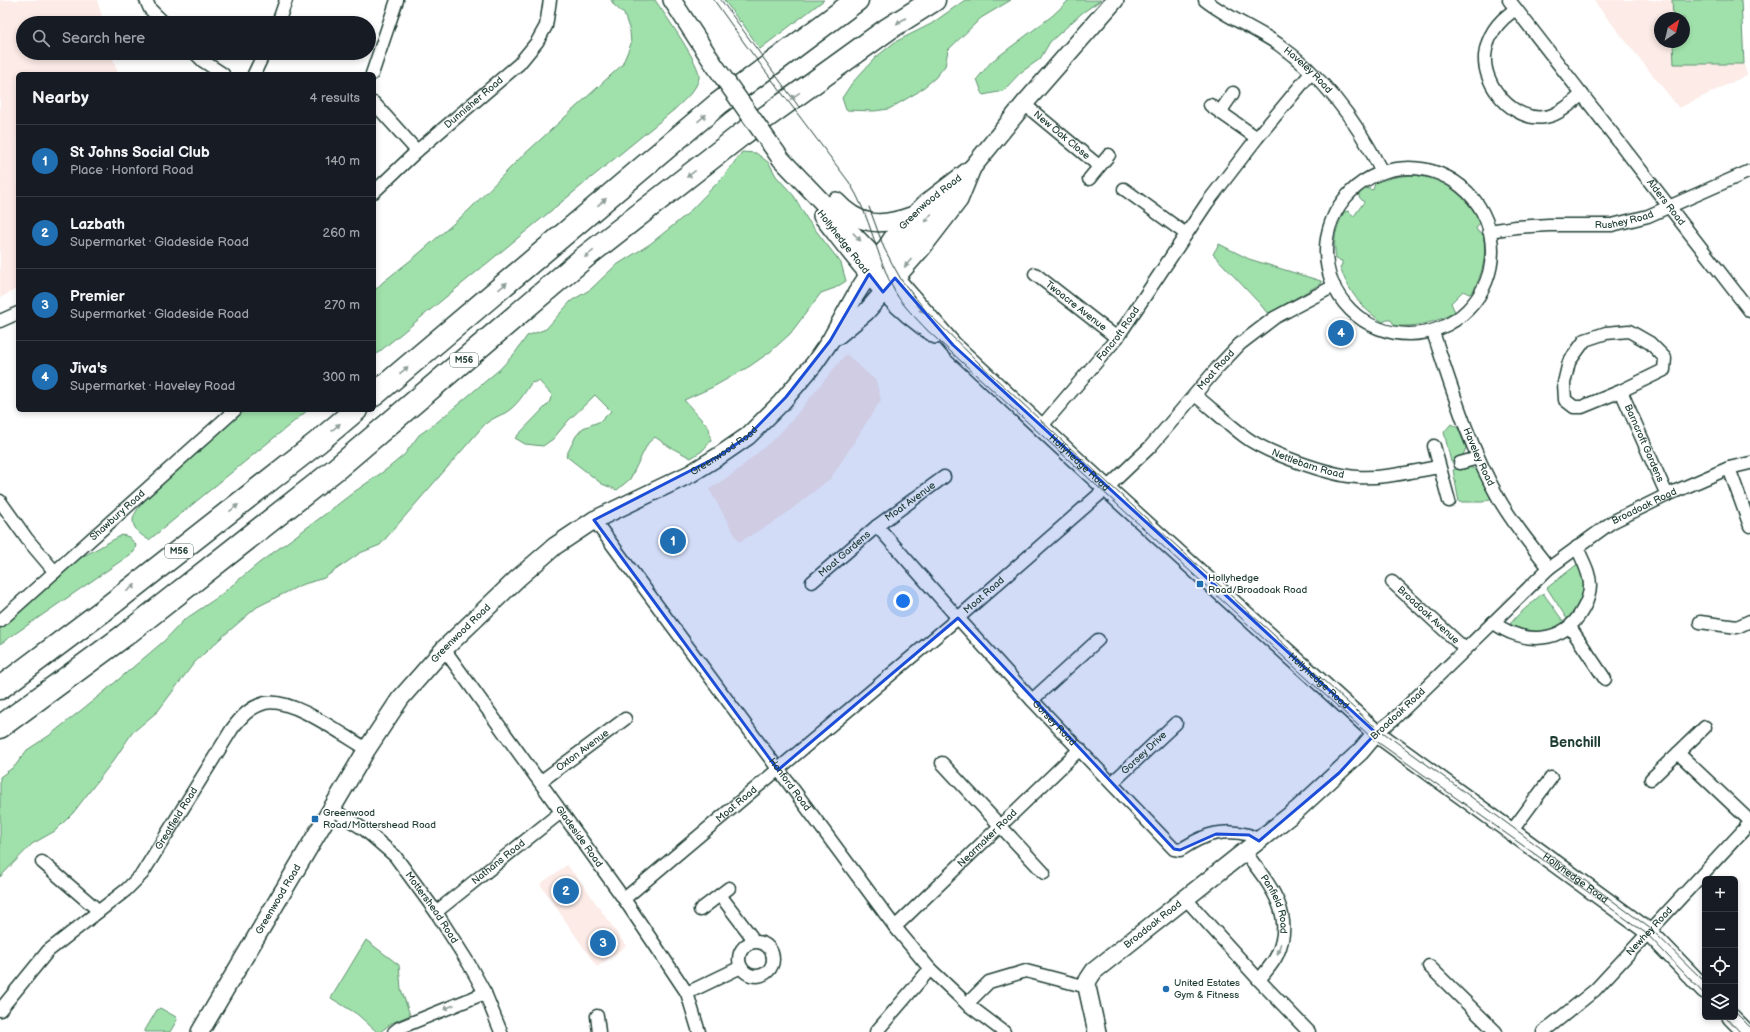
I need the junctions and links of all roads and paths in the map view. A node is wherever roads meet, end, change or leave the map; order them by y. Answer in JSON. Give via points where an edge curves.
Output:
{"nodes":[{"id":1,"x":146,"y":0,"type":"edge"},
{"id":2,"x":286,"y":0,"type":"edge"},
{"id":3,"x":397,"y":0,"type":"edge"},
{"id":4,"x":550,"y":0,"type":"edge"},
{"id":5,"x":672,"y":0,"type":"edge"},
{"id":6,"x":857,"y":0,"type":"edge"},
{"id":7,"x":934,"y":0,"type":"edge"},
{"id":8,"x":1115,"y":0,"type":"edge"},
{"id":9,"x":1205,"y":0,"type":"edge"},
{"id":10,"x":1513,"y":5,"type":"edge"},
{"id":11,"x":157,"y":16,"type":"edge"},
{"id":12,"x":280,"y":16,"type":"edge"},
{"id":13,"x":202,"y":60,"type":"edge"},
{"id":14,"x":261,"y":60,"type":"edge"},
{"id":15,"x":220,"y":72,"type":"edge"},
{"id":16,"x":255,"y":72,"type":"edge"},
{"id":17,"x":373,"y":72,"type":"edge"},
{"id":18,"x":1311,"y":73,"type":"junction"},
{"id":19,"x":1233,"y":93,"type":"dead end"},
{"id":20,"x":1582,"y":94,"type":"junction"},
{"id":21,"x":1024,"y":104,"type":"junction"},
{"id":22,"x":376,"y":105,"type":"edge"},
{"id":23,"x":1257,"y":138,"type":"junction"},
{"id":24,"x":417,"y":151,"type":"junction"},
{"id":25,"x":1109,"y":155,"type":"dead end"},
{"id":26,"x":781,"y":158,"type":"junction"},
{"id":27,"x":1099,"y":166,"type":"junction"},
{"id":28,"x":972,"y":168,"type":"junction"},
{"id":29,"x":1381,"y":170,"type":"junction"},
{"id":30,"x":1750,"y":171,"type":"edge"},
{"id":31,"x":1089,"y":179,"type":"dead end"},
{"id":32,"x":376,"y":190,"type":"edge"},
{"id":33,"x":1124,"y":190,"type":"dead end"},
{"id":34,"x":1669,"y":206,"type":"junction"},
{"id":35,"x":912,"y":216,"type":"junction"},
{"id":36,"x":1489,"y":231,"type":"junction"},
{"id":37,"x":1186,"y":234,"type":"junction"},
{"id":38,"x":887,"y":269,"type":"junction"},
{"id":39,"x":869,"y":274,"type":"junction"},
{"id":40,"x":1035,"y":274,"type":"dead end"},
{"id":41,"x":1334,"y":286,"type":"junction"},
{"id":42,"x":883,"y":292,"type":"junction"},
{"id":43,"x":1750,"y":311,"type":"edge"},
{"id":44,"x":16,"y":314,"type":"edge"},
{"id":45,"x":0,"y":321,"type":"edge"},
{"id":46,"x":1433,"y":332,"type":"junction"},
{"id":47,"x":1117,"y":338,"type":"junction"},
{"id":48,"x":830,"y":341,"type":"junction"},
{"id":49,"x":953,"y":345,"type":"junction"},
{"id":50,"x":1621,"y":391,"type":"junction"},
{"id":51,"x":376,"y":393,"type":"edge"},
{"id":52,"x":1195,"y":395,"type":"junction"},
{"id":53,"x":233,"y":412,"type":"edge"},
{"id":54,"x":354,"y":412,"type":"edge"},
{"id":55,"x":1041,"y":427,"type":"junction"},
{"id":56,"x":1434,"y":446,"type":"dead end"},
{"id":57,"x":1478,"y":458,"type":"junction"},
{"id":58,"x":1460,"y":462,"type":"dead end"},
{"id":59,"x":1750,"y":462,"type":"edge"},
{"id":60,"x":1439,"y":467,"type":"junction"},
{"id":61,"x":1729,"y":468,"type":"junction"},
{"id":62,"x":944,"y":477,"type":"dead end"},
{"id":63,"x":1106,"y":488,"type":"junction"},
{"id":64,"x":1666,"y":495,"type":"junction"},
{"id":65,"x":0,"y":501,"type":"edge"},
{"id":66,"x":1449,"y":501,"type":"dead end"},
{"id":67,"x":594,"y":520,"type":"junction"},
{"id":68,"x":877,"y":526,"type":"junction"},
{"id":69,"x":1750,"y":526,"type":"edge"},
{"id":70,"x":1577,"y":547,"type":"junction"},
{"id":71,"x":1549,"y":568,"type":"junction"},
{"id":72,"x":55,"y":572,"type":"junction"},
{"id":73,"x":812,"y":582,"type":"dead end"},
{"id":74,"x":1392,"y":582,"type":"dead end"},
{"id":75,"x":104,"y":610,"type":"junction"},
{"id":76,"x":958,"y":618,"type":"junction"},
{"id":77,"x":0,"y":621,"type":"edge"},
{"id":78,"x":1493,"y":622,"type":"junction"},
{"id":79,"x":1700,"y":622,"type":"dead end"},
{"id":80,"x":1750,"y":622,"type":"edge"},
{"id":81,"x":1570,"y":627,"type":"junction"},
{"id":82,"x":125,"y":635,"type":"junction"},
{"id":83,"x":1098,"y":640,"type":"dead end"},
{"id":84,"x":444,"y":649,"type":"junction"},
{"id":85,"x":1465,"y":649,"type":"junction"},
{"id":86,"x":0,"y":674,"type":"edge"},
{"id":87,"x":1605,"y":679,"type":"dead end"},
{"id":88,"x":0,"y":688,"type":"edge"},
{"id":89,"x":1032,"y":700,"type":"junction"},
{"id":90,"x":625,"y":719,"type":"dead end"},
{"id":91,"x":1176,"y":723,"type":"dead end"},
{"id":92,"x":0,"y":727,"type":"edge"},
{"id":93,"x":1705,"y":727,"type":"dead end"},
{"id":94,"x":1376,"y":733,"type":"junction"},
{"id":95,"x":0,"y":739,"type":"edge"},
{"id":96,"x":1080,"y":748,"type":"junction"},
{"id":97,"x":367,"y":749,"type":"junction"},
{"id":98,"x":1678,"y":753,"type":"junction"},
{"id":99,"x":942,"y":763,"type":"dead end"},
{"id":100,"x":778,"y":770,"type":"junction"},
{"id":101,"x":1551,"y":778,"type":"dead end"},
{"id":102,"x":1651,"y":779,"type":"dead end"},
{"id":103,"x":540,"y":782,"type":"junction"},
{"id":104,"x":1112,"y":783,"type":"junction"},
{"id":105,"x":332,"y":809,"type":"junction"},
{"id":106,"x":561,"y":812,"type":"junction"},
{"id":107,"x":1750,"y":822,"type":"edge"},
{"id":108,"x":1000,"y":826,"type":"junction"},
{"id":109,"x":1511,"y":832,"type":"junction"},
{"id":110,"x":1259,"y":841,"type":"junction"},
{"id":111,"x":1245,"y":852,"type":"junction"},
{"id":112,"x":42,"y":862,"type":"dead end"},
{"id":113,"x":1044,"y":873,"type":"dead end"},
{"id":114,"x":1185,"y":898,"type":"junction"},
{"id":115,"x":624,"y":899,"type":"junction"},
{"id":116,"x":700,"y":910,"type":"dead end"},
{"id":117,"x":99,"y":911,"type":"junction"},
{"id":118,"x":436,"y":912,"type":"junction"},
{"id":119,"x":895,"y":927,"type":"junction"},
{"id":120,"x":1649,"y":932,"type":"junction"},
{"id":121,"x":751,"y":942,"type":"junction"},
{"id":122,"x":741,"y":966,"type":"junction"},
{"id":123,"x":1429,"y":966,"type":"dead end"},
{"id":124,"x":930,"y":969,"type":"junction"},
{"id":125,"x":1259,"y":980,"type":"junction"},
{"id":126,"x":1087,"y":987,"type":"junction"},
{"id":127,"x":1702,"y":987,"type":"edge"},
{"id":128,"x":485,"y":992,"type":"junction"},
{"id":129,"x":687,"y":993,"type":"junction"},
{"id":130,"x":967,"y":1004,"type":"junction"},
{"id":131,"x":0,"y":1010,"type":"edge"},
{"id":132,"x":597,"y":1016,"type":"dead end"},
{"id":133,"x":1734,"y":1020,"type":"edge"},
{"id":134,"x":694,"y":1030,"type":"edge"},
{"id":135,"x":200,"y":1032,"type":"edge"},
{"id":136,"x":394,"y":1032,"type":"edge"},
{"id":137,"x":501,"y":1032,"type":"edge"},
{"id":138,"x":599,"y":1032,"type":"edge"},
{"id":139,"x":876,"y":1032,"type":"edge"},
{"id":140,"x":1004,"y":1032,"type":"edge"},
{"id":141,"x":1097,"y":1032,"type":"edge"},
{"id":142,"x":1309,"y":1032,"type":"edge"},
{"id":143,"x":1496,"y":1032,"type":"edge"},
{"id":144,"x":1543,"y":1032,"type":"edge"},
{"id":145,"x":1746,"y":1032,"type":"edge"}],
"edges":[{"from":1,"to":11,"type":"street"},
{"from":2,"to":12,"type":"street"},
{"from":3,"to":17,"type":"street"},
{"from":4,"to":24,"type":"street","name":"Dunnisher Road","via":[[546,26],[519,64]]},
{"from":5,"to":26,"type":"street","name":"Hollyhedge Road","bridge":true,"via":[[713,63]]},
{"from":51,"to":6,"type":"highway","one_way":true,"via":[[718,104]]},
{"from":7,"to":82,"type":"highway","number":"M56","one_way":true,"via":[[888,29],[741,135],[591,252],[336,469]]},
{"from":8,"to":21,"type":"street","name":"Greenwood Road"},
{"from":9,"to":18,"type":"street","name":"Haveley Road","via":[[1278,45]]},
{"from":10,"to":20,"type":"street","name":"Alders Road"},
{"from":10,"to":20,"type":"street","name":"Alders Road","via":[[1495,26],[1485,57],[1496,93],[1511,108],[1529,116],[1545,117],[1561,110]]},
{"from":13,"to":15,"type":"street"},
{"from":14,"to":16,"type":"street"},
{"from":18,"to":23,"type":"street","name":"Fancroft Road"},
{"from":18,"to":29,"type":"street","name":"Haveley Road","via":[[1352,117]]},
{"from":19,"to":23,"type":"street","via":[[1215,108]]},
{"from":20,"to":34,"type":"street","name":"Alders Road"},
{"from":21,"to":27,"type":"street","name":"New Oak Close"},
{"from":21,"to":28,"type":"street","name":"Greenwood Road"},
{"from":22,"to":24,"type":"street"},
{"from":23,"to":37,"type":"street","name":"Fancroft Road"},
{"from":24,"to":32,"type":"street","name":"Dunnisher Road"},
{"from":25,"to":27,"type":"street"},
{"from":26,"to":35,"type":"street","via":[[804,170],[845,211],[857,218],[875,223],[897,221]]},
{"from":26,"to":38,"type":"street","name":"Hollyhedge Road","one_way":true},
{"from":26,"to":39,"type":"street","name":"Hollyhedge Road"},
{"from":27,"to":31,"type":"street"},
{"from":28,"to":35,"type":"street","name":"Greenwood Road"},
{"from":28,"to":38,"type":"street","one_way":true},
{"from":29,"to":36,"type":"street","via":[[1406,166],[1446,176],[1459,184],[1476,203]]},
{"from":29,"to":41,"type":"street","via":[[1352,190],[1330,226],[1326,251]]},
{"from":30,"to":34,"type":"street","name":"Rushey Road"},
{"from":33,"to":37,"type":"street"},
{"from":34,"to":36,"type":"street","name":"Rushey Road","via":[[1648,216],[1612,225],[1549,225]]},
{"from":34,"to":43,"type":"street","name":"Alders Road"},
{"from":35,"to":38,"type":"street","name":"Greenwood Road","via":[[892,238]]},
{"from":36,"to":46,"type":"street","via":[[1491,264],[1488,278],[1480,294],[1462,315]]},
{"from":37,"to":47,"type":"street","name":"Fancroft Road"},
{"from":38,"to":39,"type":"street","name":"Greenwood Road"},
{"from":38,"to":42,"type":"street","name":"Greenwood Road"},
{"from":38,"to":49,"type":"street","name":"Hollyhedge Road","one_way":true},
{"from":39,"to":42,"type":"street","name":"Hollyhedge Road"},
{"from":39,"to":48,"type":"street","name":"Greenwood Road"},
{"from":40,"to":47,"type":"street","name":"Twoacre Avenue"},
{"from":41,"to":46,"type":"street","via":[[1354,314],[1367,324],[1385,332],[1404,335]]},
{"from":41,"to":52,"type":"street","name":"Moat Road","via":[[1274,318],[1240,344]]},
{"from":42,"to":48,"type":"street","name":"Greenwood Road","via":[[866,312]]},
{"from":42,"to":49,"type":"street","name":"Hollyhedge Road","via":[[920,325]]},
{"from":44,"to":45,"type":"street"},
{"from":46,"to":57,"type":"street","name":"Haveley Road"},
{"from":47,"to":55,"type":"street","name":"Fancroft Road"},
{"from":48,"to":67,"type":"street","name":"Greenwood Road","via":[[814,364],[748,436],[690,474]]},
{"from":49,"to":55,"type":"street","name":"Hollyhedge Road"},
{"from":50,"to":50,"type":"street","name":"Barncroft Gardens","via":[[1664,370],[1665,358],[1650,343],[1629,331],[1606,333],[1585,340],[1569,362],[1564,383],[1565,400],[1574,407],[1582,407]]},
{"from":50,"to":64,"type":"street","name":"Barncroft Gardens"},
{"from":52,"to":60,"type":"street","name":"Nettlebarn Road","via":[[1245,437],[1282,456],[1319,468],[1358,477]]},
{"from":52,"to":63,"type":"street","name":"Moat Road","via":[[1150,447]]},
{"from":53,"to":72,"type":"street","name":"Shawbury Road"},
{"from":75,"to":54,"type":"highway","number":"M56","one_way":true},
{"from":55,"to":63,"type":"street","name":"Hollyhedge Road"},
{"from":56,"to":60,"type":"street"},
{"from":57,"to":58,"type":"street"},
{"from":57,"to":71,"type":"street","name":"Haveley Road","via":[[1508,514]]},
{"from":59,"to":61,"type":"street","name":"Broadoak Road"},
{"from":60,"to":66,"type":"street"},
{"from":61,"to":64,"type":"street","name":"Broadoak Road"},
{"from":61,"to":69,"type":"street"},
{"from":62,"to":68,"type":"street","name":"Moat Avenue"},
{"from":63,"to":76,"type":"street","name":"Moat Road"},
{"from":63,"to":94,"type":"street","name":"Hollyhedge Road"},
{"from":64,"to":70,"type":"street","name":"Broadoak Road","via":[[1612,522]]},
{"from":65,"to":72,"type":"street"},
{"from":67,"to":84,"type":"street","name":"Greenwood Road","via":[[555,546],[477,615]]},
{"from":67,"to":100,"type":"street","name":"Honford Road"},
{"from":68,"to":73,"type":"street","name":"Moat Gardens"},
{"from":68,"to":76,"type":"street","name":"Gorsey Road"},
{"from":70,"to":71,"type":"street","name":"Broadoak Road"},
{"from":70,"to":81,"type":"street","via":[[1589,576],[1590,587],[1585,606]]},
{"from":71,"to":78,"type":"street","name":"Broadoak Road"},
{"from":72,"to":77,"type":"street","name":"Shawbury Road"},
{"from":74,"to":85,"type":"street","name":"Broadoak Avenue"},
{"from":75,"to":86,"type":"highway","number":"M56"},
{"from":75,"to":88,"type":"highway","number":"M56"},
{"from":76,"to":89,"type":"street","name":"Gorsey Road"},
{"from":76,"to":100,"type":"street","name":"Moat Road"},
{"from":78,"to":81,"type":"street","via":[[1514,635],[1528,638],[1543,638]]},
{"from":78,"to":85,"type":"street","name":"Broadoak Road"},
{"from":79,"to":80,"type":"street","via":[[1737,627]]},
{"from":81,"to":87,"type":"street"},
{"from":82,"to":92,"type":"highway","number":"M56"},
{"from":82,"to":95,"type":"highway","number":"M56"},
{"from":83,"to":89,"type":"street"},
{"from":84,"to":97,"type":"street","name":"Greenwood Road","via":[[400,699]]},
{"from":84,"to":103,"type":"street","name":"Gladeside Road"},
{"from":85,"to":94,"type":"street","name":"Broadoak Road","via":[[1395,718]]},
{"from":89,"to":96,"type":"street","name":"Gorsey Road"},
{"from":90,"to":103,"type":"street","name":"Oxton Avenue"},
{"from":91,"to":104,"type":"street","name":"Gorsey Drive"},
{"from":93,"to":98,"type":"street"},
{"from":94,"to":109,"type":"street","name":"Hollyhedge Road"},
{"from":94,"to":110,"type":"street","name":"Broadoak Road","via":[[1339,773]]},
{"from":96,"to":104,"type":"street","name":"Gorsey Road"},
{"from":96,"to":108,"type":"street","name":"Nearmaker Road"},
{"from":97,"to":105,"type":"street","name":"Greenwood Road"},
{"from":97,"to":117,"type":"street","name":"Greatfield Road","via":[[298,708],[266,703],[254,708],[243,715],[232,729],[142,874]]},
{"from":98,"to":102,"type":"street"},
{"from":98,"to":107,"type":"street"},
{"from":99,"to":108,"type":"street"},
{"from":100,"to":115,"type":"street","name":"Moat Road"},
{"from":100,"to":119,"type":"street","name":"Honford Road"},
{"from":101,"to":109,"type":"street"},
{"from":103,"to":106,"type":"street","name":"Gladeside Road"},
{"from":104,"to":110,"type":"street","name":"Gorsey Road","via":[[1174,848],[1180,850],[1216,834],[1249,835]]},
{"from":105,"to":118,"type":"street","name":"Mottershead Road","via":[[365,830],[395,856]]},
{"from":105,"to":135,"type":"street","name":"Greenwood Road"},
{"from":106,"to":115,"type":"street","name":"Gladeside Road"},
{"from":106,"to":118,"type":"street","name":"Nathans Road"},
{"from":107,"to":120,"type":"street","name":"Newhey Road"},
{"from":108,"to":113,"type":"street"},
{"from":108,"to":119,"type":"street","name":"Nearmaker Road"},
{"from":109,"to":120,"type":"street","name":"Hollyhedge Road"},
{"from":110,"to":111,"type":"street","name":"Broadoak Road"},
{"from":111,"to":114,"type":"street","name":"Broadoak Road"},
{"from":111,"to":125,"type":"street","name":"Panfield Road","one_way":true,"via":[[1276,895],[1283,914],[1284,933],[1277,956]]},
{"from":112,"to":117,"type":"street"},
{"from":114,"to":125,"type":"street"},
{"from":114,"to":126,"type":"street","name":"Broadoak Road","via":[[1094,971]]},
{"from":115,"to":129,"type":"street","name":"Gladeside Road"},
{"from":116,"to":121,"type":"street","via":[[724,891],[751,936]]},
{"from":117,"to":131,"type":"street","name":"Greatfield Road","via":[[48,951]]},
{"from":118,"to":128,"type":"street","name":"Mottershead Road"},
{"from":119,"to":124,"type":"street","name":"Honford Road"},
{"from":120,"to":127,"type":"street","name":"Hollyhedge Road"},
{"from":120,"to":144,"type":"street","name":"Newhey Road","via":[[1594,990]]},
{"from":121,"to":122,"type":"street","via":[[740,954]]},
{"from":121,"to":122,"type":"street","via":[[763,943],[772,951],[771,968],[757,976],[747,973]]},
{"from":122,"to":129,"type":"street"},
{"from":123,"to":143,"type":"street"},
{"from":124,"to":130,"type":"street","name":"Honford Road"},
{"from":124,"to":139,"type":"street"},
{"from":125,"to":142,"type":"street"},
{"from":126,"to":130,"type":"street","via":[[1026,971],[989,982]]},
{"from":126,"to":141,"type":"street"},
{"from":128,"to":136,"type":"street","one_way":true},
{"from":128,"to":137,"type":"street","name":"Mottershead Road"},
{"from":129,"to":134,"type":"street","name":"Gladeside Road"},
{"from":130,"to":140,"type":"street","name":"Honford Road"},
{"from":132,"to":138,"type":"street"},
{"from":133,"to":145,"type":"street"}]}
